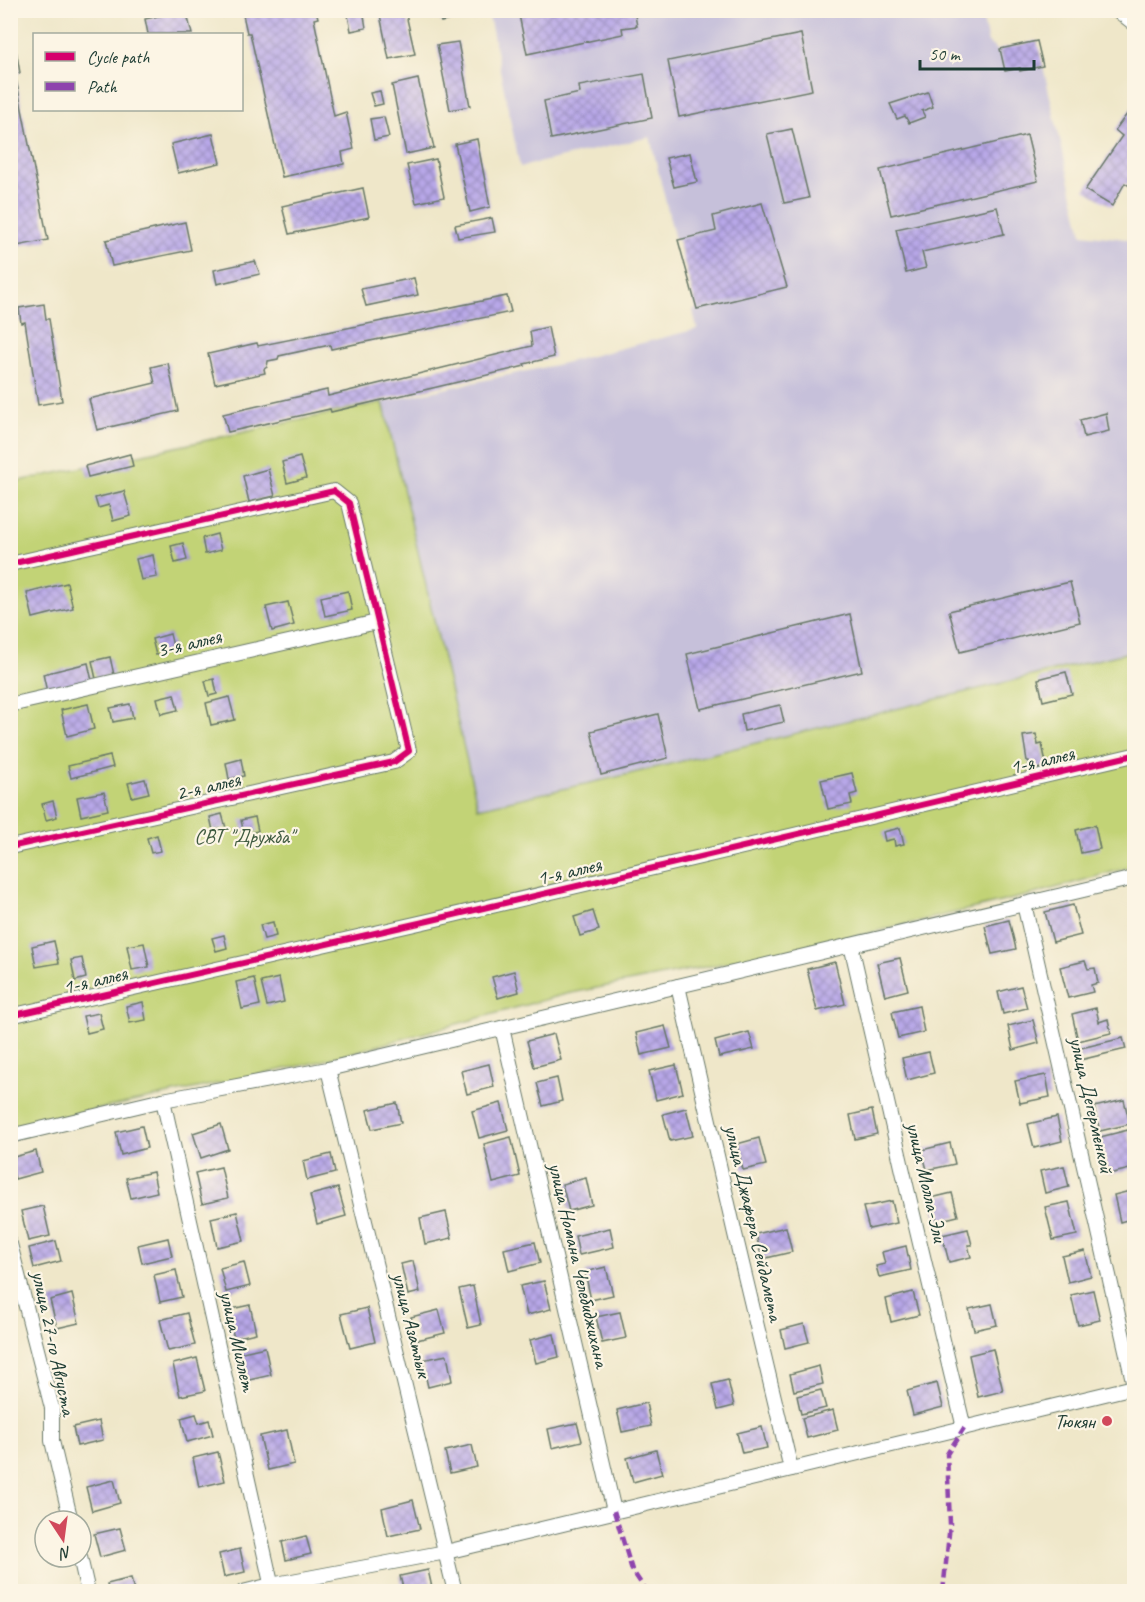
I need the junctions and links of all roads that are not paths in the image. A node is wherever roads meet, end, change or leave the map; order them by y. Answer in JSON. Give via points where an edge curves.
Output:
{"nodes":[{"id":1,"x":1120,"y":10,"type":"edge"},
{"id":2,"x":1134,"y":21,"type":"edge"},
{"id":3,"x":10,"y":564,"type":"edge"},
{"id":4,"x":377,"y":622,"type":"junction"},
{"id":5,"x":10,"y":705,"type":"edge"},
{"id":6,"x":1134,"y":755,"type":"edge"},
{"id":7,"x":10,"y":847,"type":"edge"},
{"id":8,"x":1134,"y":878,"type":"edge"},
{"id":9,"x":1024,"y":904,"type":"junction"},
{"id":10,"x":851,"y":945,"type":"junction"},
{"id":11,"x":678,"y":986,"type":"junction"},
{"id":12,"x":10,"y":1016,"type":"edge"},
{"id":13,"x":501,"y":1028,"type":"junction"},
{"id":14,"x":327,"y":1069,"type":"junction"},
{"id":15,"x":163,"y":1100,"type":"junction"},
{"id":16,"x":10,"y":1136,"type":"edge"},
{"id":17,"x":10,"y":1244,"type":"edge"},
{"id":18,"x":1134,"y":1386,"type":"edge"},
{"id":19,"x":964,"y":1428,"type":"junction"},
{"id":20,"x":791,"y":1469,"type":"junction"},
{"id":21,"x":68,"y":1509,"type":"edge"},
{"id":22,"x":614,"y":1511,"type":"junction"},
{"id":23,"x":446,"y":1552,"type":"junction"},
{"id":24,"x":83,"y":1569,"type":"edge"},
{"id":25,"x":272,"y":1588,"type":"edge"},
{"id":26,"x":88,"y":1592,"type":"edge"},
{"id":27,"x":243,"y":1592,"type":"edge"},
{"id":28,"x":455,"y":1592,"type":"edge"}],
"edges":[{"from":1,"to":2,"type":"main road"},
{"from":3,"to":4,"type":"street","via":[[334,491],[349,503]]},
{"from":4,"to":5,"type":"street","name":"3-я аллея"},
{"from":4,"to":7,"type":"street","name":"2-я аллея","via":[[410,751],[394,762]]},
{"from":6,"to":12,"type":"street","name":"1-я аллея"},
{"from":8,"to":9,"type":"street"},
{"from":9,"to":10,"type":"street"},
{"from":9,"to":18,"type":"street","name":"улица Дегерменкой"},
{"from":10,"to":11,"type":"street"},
{"from":10,"to":19,"type":"street","name":"улица Молла-Эли"},
{"from":11,"to":13,"type":"street"},
{"from":11,"to":20,"type":"street","name":"улица Джафера Сейдамета"},
{"from":13,"to":14,"type":"street"},
{"from":13,"to":22,"type":"street","name":"улица Номана Челебиджихана"},
{"from":14,"to":15,"type":"street"},
{"from":14,"to":23,"type":"street","name":"улица Азатлык"},
{"from":15,"to":16,"type":"street"},
{"from":15,"to":25,"type":"street","name":"улица Миллет"},
{"from":17,"to":21,"type":"street","name":"улица 27-го Августа","via":[[52,1408],[52,1441]]},
{"from":18,"to":19,"type":"street"},
{"from":19,"to":20,"type":"street"},
{"from":20,"to":22,"type":"street"},
{"from":22,"to":23,"type":"street"},
{"from":23,"to":25,"type":"street"},
{"from":23,"to":28,"type":"street","name":"улица Азатлык"},
{"from":24,"to":26,"type":"street"},
{"from":25,"to":27,"type":"street"}]}
